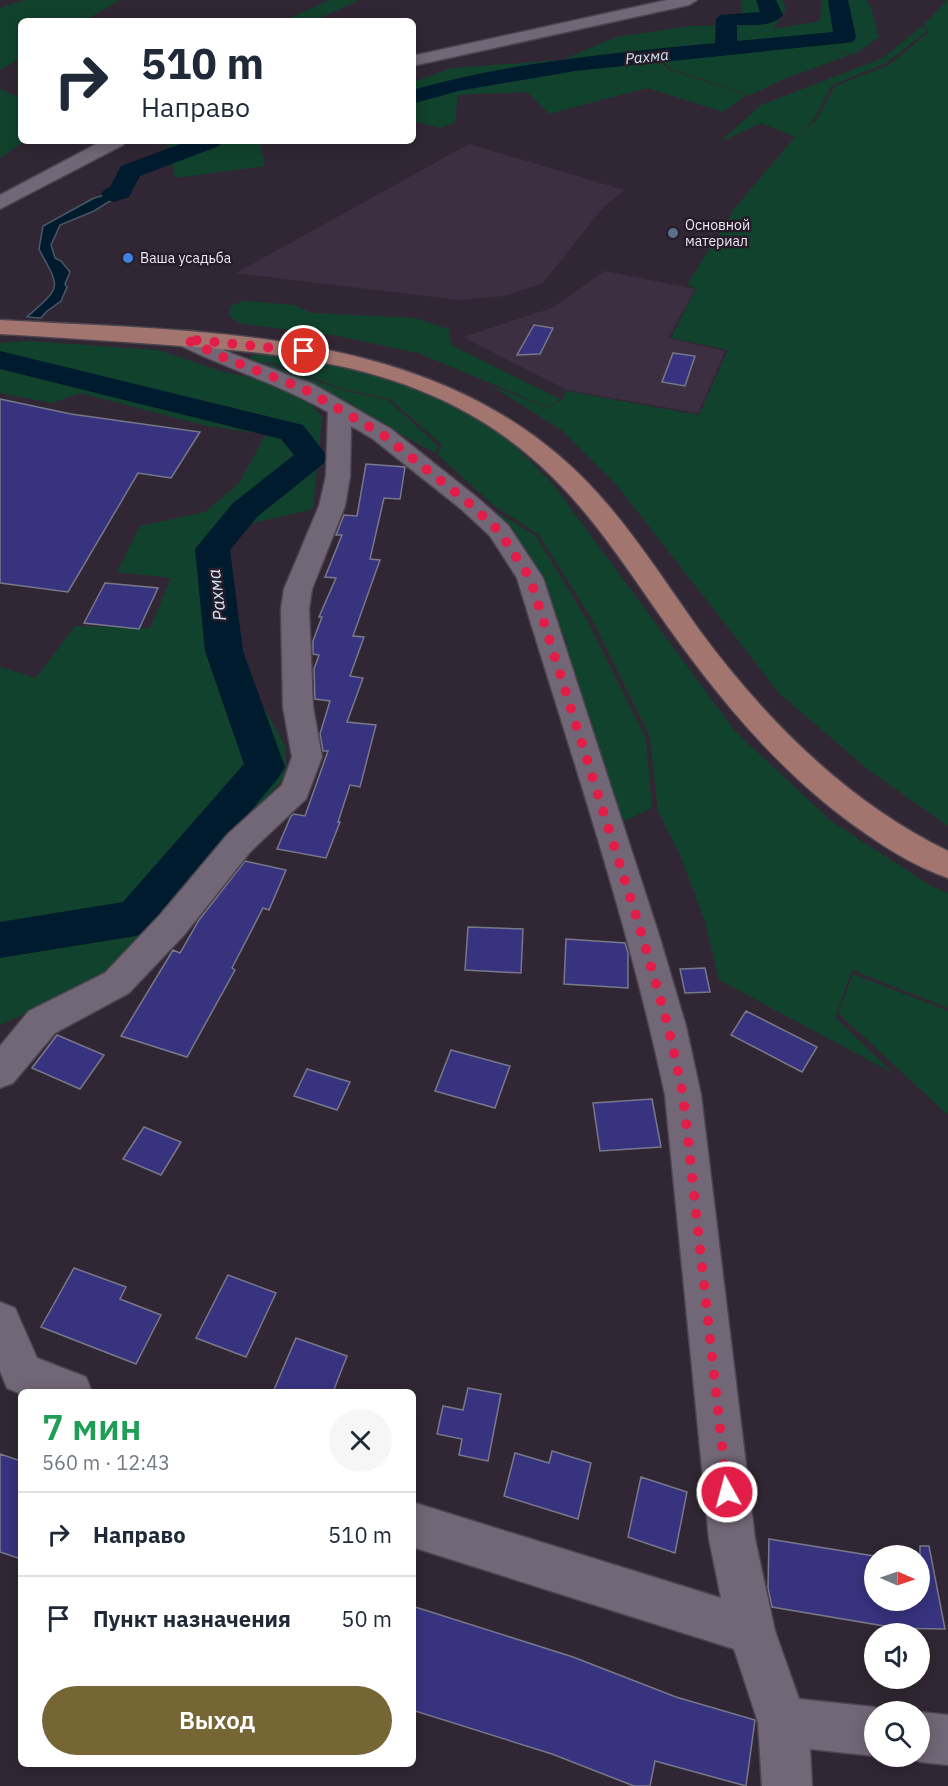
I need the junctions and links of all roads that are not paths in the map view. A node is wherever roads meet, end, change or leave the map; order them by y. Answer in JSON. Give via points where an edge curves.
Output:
{"nodes":[{"id":1,"x":689,"y":0,"type":"edge"},
{"id":2,"x":416,"y":60,"type":"edge"},
{"id":3,"x":110,"y":144,"type":"edge"},
{"id":4,"x":0,"y":203,"type":"edge"},
{"id":5,"x":0,"y":327,"type":"edge"},
{"id":6,"x":185,"y":339,"type":"junction"},
{"id":7,"x":340,"y":409,"type":"junction"},
{"id":8,"x":948,"y":865,"type":"edge"},
{"id":9,"x":0,"y":1072,"type":"edge"},
{"id":10,"x":0,"y":1322,"type":"edge"},
{"id":11,"x":64,"y":1389,"type":"edge"},
{"id":12,"x":416,"y":1525,"type":"edge"},
{"id":13,"x":752,"y":1631,"type":"junction"},
{"id":14,"x":783,"y":1722,"type":"junction"},
{"id":15,"x":864,"y":1731,"type":"edge"},
{"id":16,"x":930,"y":1738,"type":"edge"},
{"id":17,"x":948,"y":1740,"type":"edge"},
{"id":18,"x":787,"y":1786,"type":"edge"}],
"edges":[{"from":1,"to":2,"type":"street"},
{"from":3,"to":4,"type":"street"},
{"from":5,"to":6,"type":"main road"},
{"from":6,"to":7,"type":"street","via":[[304,389]]},
{"from":6,"to":8,"type":"main road","via":[[304,351],[379,368],[428,384],[498,422],[580,489],[708,662],[788,753],[894,836]]},
{"from":7,"to":9,"type":"street","via":[[338,476],[332,506],[298,589],[295,609],[298,707],[307,757],[295,791],[239,843],[172,925],[117,983],[42,1022]]},
{"from":7,"to":13,"type":"street","via":[[382,434],[499,531],[530,578],[541,609],[642,935],[683,1095],[732,1539]]},
{"from":10,"to":11,"type":"street","via":[[22,1372]]},
{"from":12,"to":13,"type":"street"},
{"from":13,"to":14,"type":"street"},
{"from":14,"to":15,"type":"street"},
{"from":14,"to":18,"type":"street"},
{"from":16,"to":17,"type":"street"}]}
